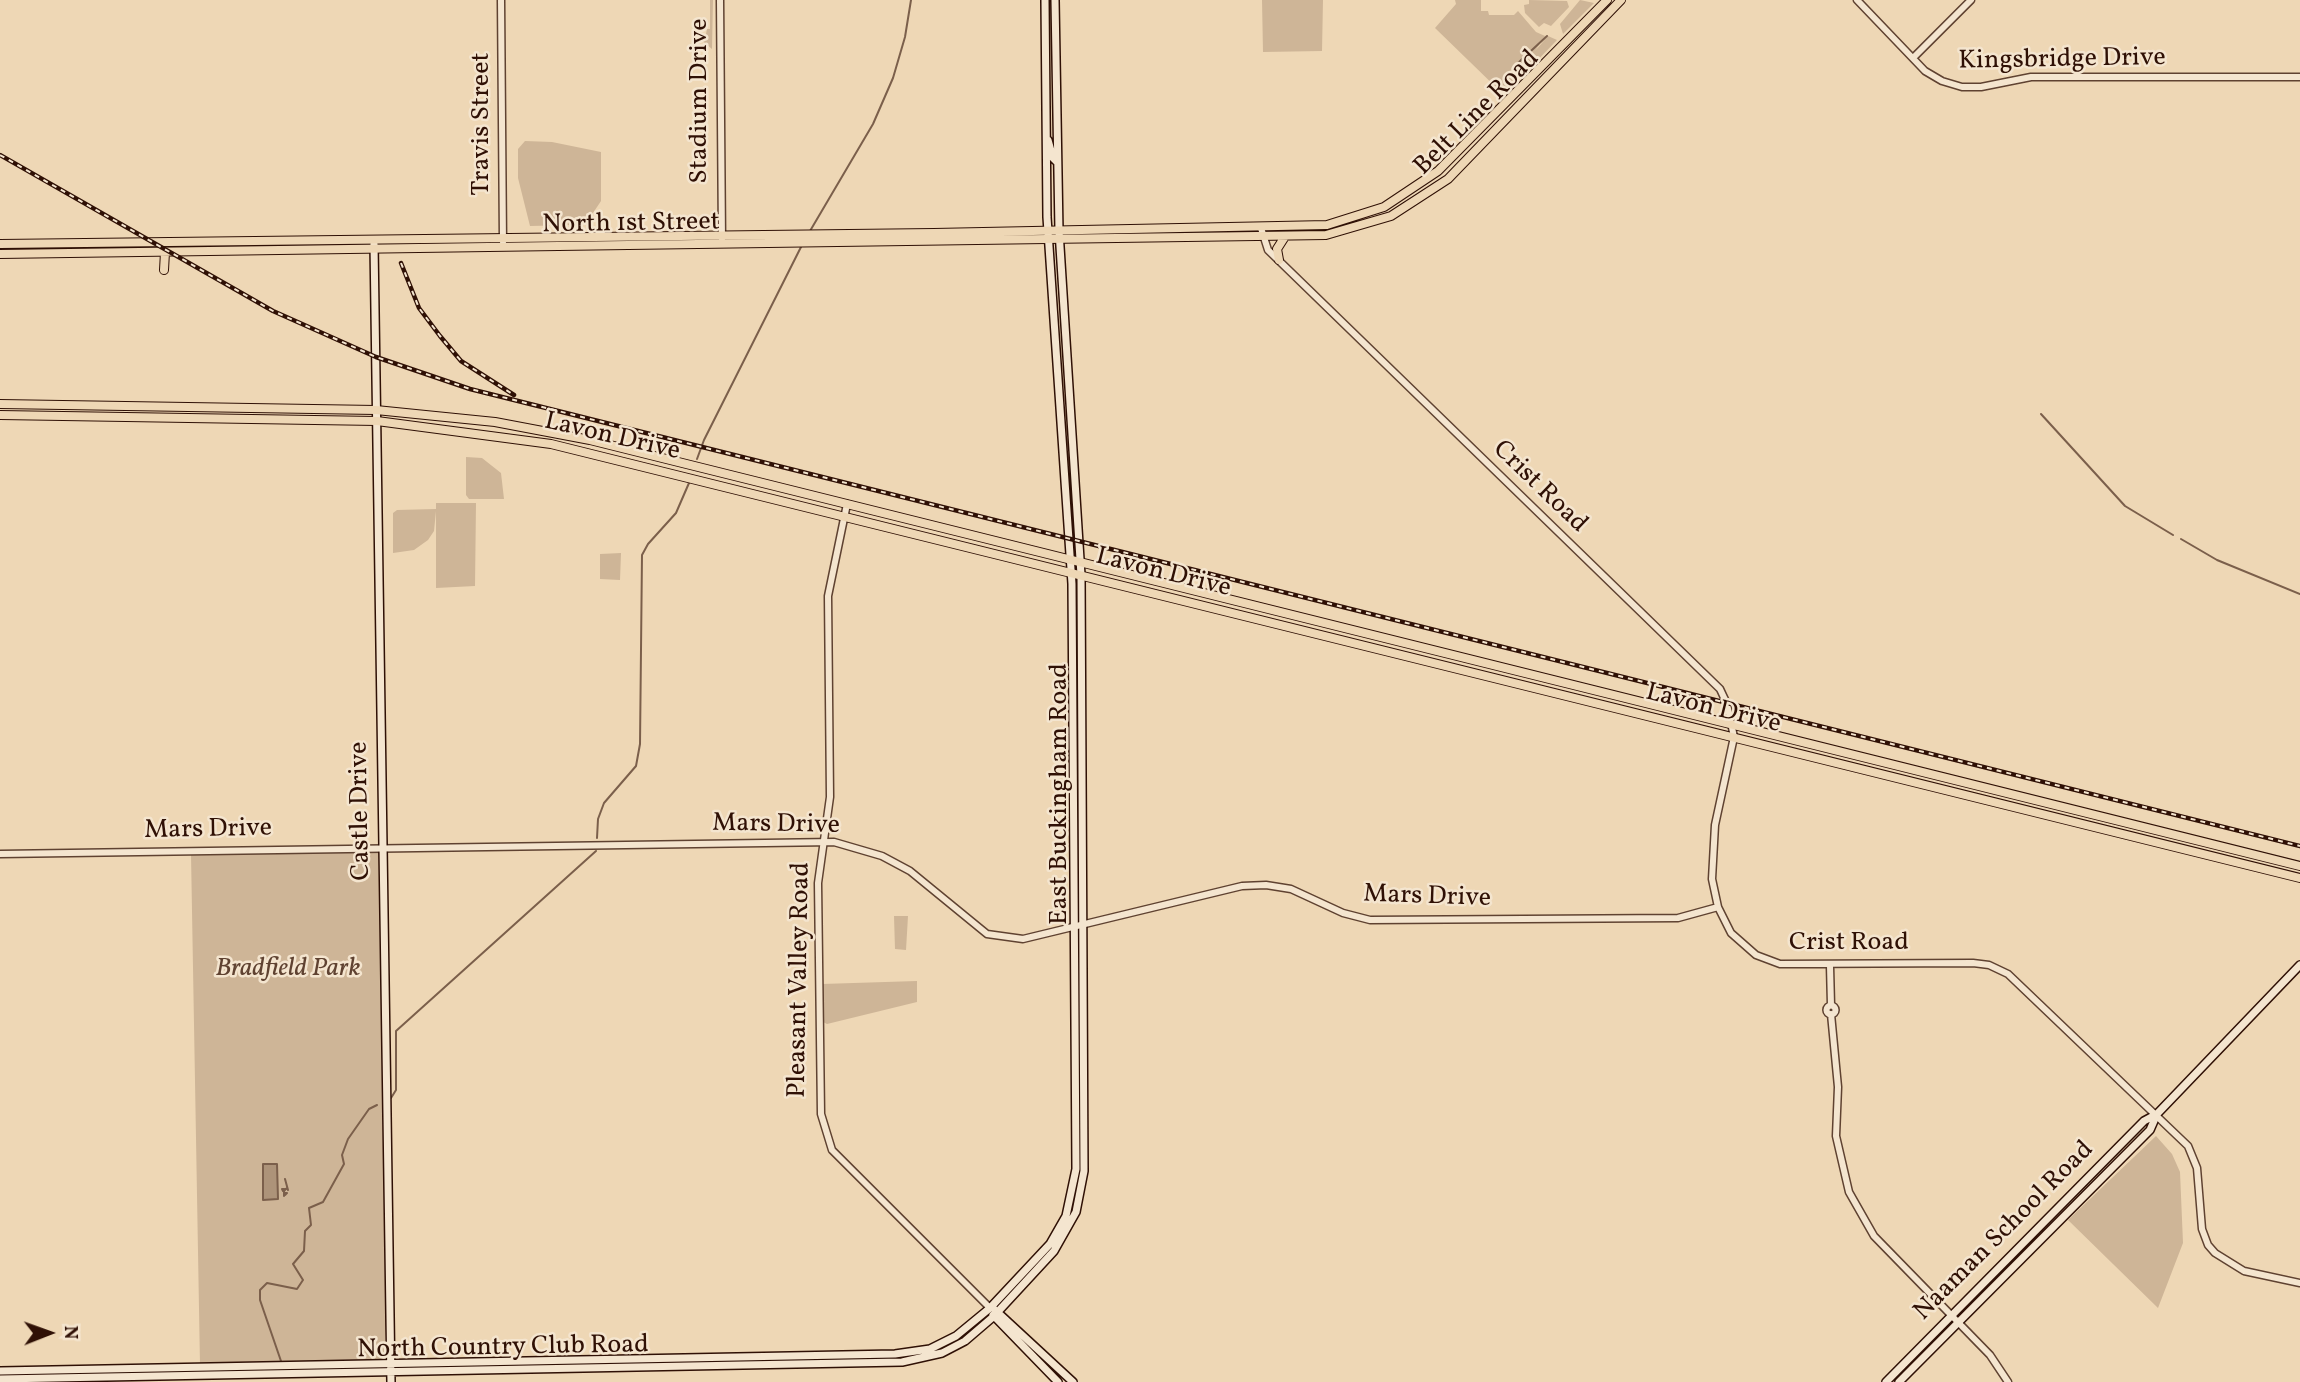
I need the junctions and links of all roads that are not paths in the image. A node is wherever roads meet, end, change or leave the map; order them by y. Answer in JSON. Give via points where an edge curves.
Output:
{"nodes":[{"id":1,"x":501,"y":0,"type":"edge"},
{"id":2,"x":720,"y":0,"type":"edge"},
{"id":3,"x":1045,"y":0,"type":"edge"},
{"id":4,"x":1055,"y":0,"type":"edge"},
{"id":5,"x":1607,"y":0,"type":"edge"},
{"id":6,"x":1622,"y":0,"type":"edge"},
{"id":7,"x":1857,"y":0,"type":"edge"},
{"id":8,"x":1971,"y":0,"type":"edge"},
{"id":9,"x":1913,"y":58,"type":"junction"},
{"id":10,"x":2300,"y":77,"type":"edge"},
{"id":11,"x":1045,"y":133,"type":"junction"},
{"id":12,"x":1058,"y":162,"type":"junction"},
{"id":13,"x":1261,"y":228,"type":"junction"},
{"id":14,"x":1172,"y":229,"type":"junction"},
{"id":15,"x":1048,"y":231,"type":"junction"},
{"id":16,"x":1059,"y":231,"type":"junction"},
{"id":17,"x":800,"y":234,"type":"junction"},
{"id":18,"x":570,"y":236,"type":"junction"},
{"id":19,"x":965,"y":237,"type":"junction"},
{"id":20,"x":1284,"y":238,"type":"junction"},
{"id":21,"x":816,"y":239,"type":"junction"},
{"id":22,"x":1262,"y":239,"type":"junction"},
{"id":23,"x":373,"y":240,"type":"junction"},
{"id":24,"x":722,"y":240,"type":"junction"},
{"id":25,"x":1174,"y":240,"type":"junction"},
{"id":26,"x":1049,"y":241,"type":"junction"},
{"id":27,"x":1059,"y":241,"type":"junction"},
{"id":28,"x":486,"y":243,"type":"junction"},
{"id":29,"x":503,"y":243,"type":"junction"},
{"id":30,"x":0,"y":244,"type":"edge"},
{"id":31,"x":761,"y":244,"type":"junction"},
{"id":32,"x":219,"y":246,"type":"junction"},
{"id":33,"x":571,"y":247,"type":"junction"},
{"id":34,"x":374,"y":251,"type":"junction"},
{"id":35,"x":165,"y":252,"type":"junction"},
{"id":36,"x":0,"y":254,"type":"edge"},
{"id":37,"x":1279,"y":260,"type":"junction"},
{"id":38,"x":164,"y":270,"type":"dead end"},
{"id":39,"x":1063,"y":313,"type":"junction"},
{"id":40,"x":1054,"y":314,"type":"junction"},
{"id":41,"x":1058,"y":380,"type":"junction"},
{"id":42,"x":1069,"y":380,"type":"junction"},
{"id":43,"x":0,"y":404,"type":"edge"},
{"id":44,"x":376,"y":410,"type":"junction"},
{"id":45,"x":0,"y":415,"type":"edge"},
{"id":46,"x":377,"y":421,"type":"junction"},
{"id":47,"x":555,"y":433,"type":"junction"},
{"id":48,"x":513,"y":438,"type":"junction"},
{"id":49,"x":603,"y":443,"type":"junction"},
{"id":50,"x":601,"y":456,"type":"junction"},
{"id":51,"x":847,"y":504,"type":"junction"},
{"id":52,"x":845,"y":516,"type":"junction"},
{"id":53,"x":1070,"y":559,"type":"junction"},
{"id":54,"x":1080,"y":562,"type":"junction"},
{"id":55,"x":1071,"y":572,"type":"junction"},
{"id":56,"x":1081,"y":575,"type":"junction"},
{"id":57,"x":1430,"y":649,"type":"junction"},
{"id":58,"x":1427,"y":661,"type":"junction"},
{"id":59,"x":1733,"y":724,"type":"junction"},
{"id":60,"x":1734,"y":737,"type":"junction"},
{"id":61,"x":1988,"y":788,"type":"junction"},
{"id":62,"x":1985,"y":800,"type":"junction"},
{"id":63,"x":2109,"y":818,"type":"junction"},
{"id":64,"x":2106,"y":830,"type":"junction"},
{"id":65,"x":825,"y":841,"type":"junction"},
{"id":66,"x":2214,"y":844,"type":"junction"},
{"id":67,"x":384,"y":847,"type":"junction"},
{"id":68,"x":0,"y":855,"type":"edge"},
{"id":69,"x":2211,"y":856,"type":"junction"},
{"id":70,"x":2300,"y":866,"type":"edge"},
{"id":71,"x":2300,"y":878,"type":"edge"},
{"id":72,"x":1717,"y":907,"type":"junction"},
{"id":73,"x":1079,"y":926,"type":"junction"},
{"id":74,"x":2300,"y":965,"type":"edge"},
{"id":75,"x":1830,"y":966,"type":"junction"},
{"id":76,"x":2157,"y":1114,"type":"junction"},
{"id":77,"x":2300,"y":1283,"type":"edge"},
{"id":78,"x":990,"y":1308,"type":"junction"},
{"id":79,"x":996,"y":1314,"type":"junction"},
{"id":80,"x":1952,"y":1315,"type":"junction"},
{"id":81,"x":1959,"y":1322,"type":"junction"},
{"id":82,"x":511,"y":1366,"type":"junction"},
{"id":83,"x":391,"y":1369,"type":"junction"},
{"id":84,"x":0,"y":1371,"type":"edge"},
{"id":85,"x":243,"y":1371,"type":"junction"},
{"id":86,"x":0,"y":1379,"type":"edge"},
{"id":87,"x":391,"y":1382,"type":"edge"},
{"id":88,"x":1058,"y":1382,"type":"edge"},
{"id":89,"x":1073,"y":1382,"type":"edge"},
{"id":90,"x":1886,"y":1382,"type":"edge"},
{"id":91,"x":1899,"y":1382,"type":"edge"},
{"id":92,"x":2008,"y":1382,"type":"edge"}],
"edges":[{"from":1,"to":29,"type":"street","name":"Travis Street"},
{"from":2,"to":24,"type":"street","name":"Stadium Drive"},
{"from":3,"to":11,"type":"main road","name":"East Buckingham Road"},
{"from":4,"to":12,"type":"main road","name":"East Buckingham Road"},
{"from":5,"to":13,"type":"main road","name":"Belt Line Road","via":[[1438,172],[1406,196],[1347,220]]},
{"from":6,"to":20,"type":"main road","name":"Belt Line Road","via":[[1448,178],[1413,204],[1350,231]]},
{"from":7,"to":9,"type":"street","name":"Kingsbridge Drive"},
{"from":8,"to":9,"type":"street"},
{"from":9,"to":10,"type":"street","name":"Kingsbridge Drive","via":[[1942,81],[1971,87],[2031,77]]},
{"from":11,"to":12,"type":"main road"},
{"from":11,"to":15,"type":"main road","name":"East Buckingham Road"},
{"from":12,"to":16,"type":"main road","name":"East Buckingham Road"},
{"from":13,"to":14,"type":"main road","name":"North 1st Street"},
{"from":13,"to":22,"type":"street"},
{"from":14,"to":16,"type":"main road","name":"North 1st Street"},
{"from":14,"to":25,"type":"main road"},
{"from":15,"to":16,"type":"main road","name":"North 1st Street"},
{"from":15,"to":19,"type":"main road","name":"North 1st Street"},
{"from":15,"to":26,"type":"main road","name":"East Buckingham Road"},
{"from":16,"to":27,"type":"main road","name":"East Buckingham Road"},
{"from":17,"to":21,"type":"main road","name":"North 1st Street"},
{"from":17,"to":24,"type":"main road","name":"North 1st Street"},
{"from":17,"to":31,"type":"main road"},
{"from":18,"to":24,"type":"main road","name":"North 1st Street"},
{"from":18,"to":29,"type":"main road","name":"North 1st Street"},
{"from":18,"to":33,"type":"main road"},
{"from":19,"to":21,"type":"main road","name":"North 1st Street"},
{"from":19,"to":26,"type":"main road","name":"North 1st Street"},
{"from":20,"to":22,"type":"main road","name":"Belt Line Road"},
{"from":20,"to":37,"type":"main road","via":[[1277,249]]},
{"from":21,"to":31,"type":"main road","name":"North 1st Street"},
{"from":22,"to":25,"type":"main road","name":"North 1st Street"},
{"from":22,"to":37,"type":"street","name":"Crist Road"},
{"from":23,"to":28,"type":"main road","name":"North 1st Street"},
{"from":23,"to":32,"type":"main road","name":"North 1st Street"},
{"from":23,"to":34,"type":"main road","name":"Castle Drive"},
{"from":24,"to":31,"type":"main road","name":"North 1st Street"},
{"from":24,"to":33,"type":"main road","name":"North 1st Street"},
{"from":25,"to":27,"type":"main road","name":"North 1st Street"},
{"from":26,"to":27,"type":"main road","name":"North 1st Street"},
{"from":26,"to":40,"type":"main road","name":"East Buckingham Road"},
{"from":27,"to":39,"type":"main road","name":"East Buckingham Road"},
{"from":28,"to":29,"type":"main road","name":"North 1st Street"},
{"from":28,"to":34,"type":"main road","name":"North 1st Street"},
{"from":29,"to":33,"type":"main road","name":"North 1st Street"},
{"from":30,"to":32,"type":"main road","name":"North 1st Street"},
{"from":32,"to":34,"type":"main road","name":"North 1st Street"},
{"from":32,"to":35,"type":"main road","name":"North 1st Street"},
{"from":34,"to":44,"type":"main road","name":"Castle Drive"},
{"from":35,"to":36,"type":"main road","name":"North 1st Street"},
{"from":35,"to":38,"type":"main road"},
{"from":37,"to":59,"type":"street","name":"Crist Road","via":[[1562,539],[1715,682]]},
{"from":39,"to":40,"type":"main road"},
{"from":39,"to":42,"type":"main road","name":"East Buckingham Road"},
{"from":40,"to":41,"type":"main road","name":"East Buckingham Road"},
{"from":41,"to":42,"type":"main road"},
{"from":41,"to":53,"type":"main road","name":"East Buckingham Road"},
{"from":42,"to":54,"type":"main road","name":"East Buckingham Road"},
{"from":43,"to":44,"type":"main road","name":"Lavon Drive"},
{"from":44,"to":46,"type":"main road","name":"Castle Drive"},
{"from":44,"to":47,"type":"main road","name":"Lavon Drive"},
{"from":45,"to":46,"type":"main road","name":"Lavon Drive"},
{"from":46,"to":48,"type":"main road","name":"Lavon Drive"},
{"from":46,"to":67,"type":"main road","name":"Castle Drive"},
{"from":47,"to":48,"type":"main road","via":[[523,432]]},
{"from":47,"to":49,"type":"main road","name":"Lavon Drive"},
{"from":48,"to":50,"type":"main road","name":"Lavon Drive"},
{"from":49,"to":50,"type":"main road"},
{"from":49,"to":51,"type":"main road","name":"Lavon Drive"},
{"from":50,"to":52,"type":"main road","name":"Lavon Drive"},
{"from":51,"to":52,"type":"street","name":"Pleasant Valley Road"},
{"from":51,"to":53,"type":"main road","name":"Lavon Drive"},
{"from":52,"to":55,"type":"main road","name":"Lavon Drive"},
{"from":52,"to":65,"type":"street","name":"Pleasant Valley Road","via":[[828,597],[830,797]]},
{"from":53,"to":54,"type":"main road","name":"Lavon Drive"},
{"from":53,"to":55,"type":"main road","name":"East Buckingham Road"},
{"from":54,"to":56,"type":"main road","name":"East Buckingham Road"},
{"from":54,"to":57,"type":"main road","name":"Lavon Drive"},
{"from":55,"to":56,"type":"main road","name":"Lavon Drive"},
{"from":55,"to":73,"type":"main road","name":"East Buckingham Road"},
{"from":56,"to":58,"type":"main road","name":"Lavon Drive"},
{"from":56,"to":73,"type":"main road","name":"East Buckingham Road"},
{"from":57,"to":58,"type":"main road"},
{"from":57,"to":59,"type":"main road","name":"Lavon Drive"},
{"from":58,"to":60,"type":"main road","name":"Lavon Drive"},
{"from":59,"to":60,"type":"street","name":"Crist Road"},
{"from":59,"to":61,"type":"main road","name":"Lavon Drive"},
{"from":60,"to":62,"type":"main road","name":"Lavon Drive"},
{"from":60,"to":72,"type":"street","name":"Crist Road","via":[[1714,836],[1712,879]]},
{"from":61,"to":62,"type":"main road"},
{"from":61,"to":63,"type":"main road","name":"Lavon Drive"},
{"from":62,"to":64,"type":"main road","name":"Lavon Drive"},
{"from":63,"to":64,"type":"main road"},
{"from":63,"to":66,"type":"main road","name":"Lavon Drive"},
{"from":64,"to":69,"type":"main road","name":"Lavon Drive"},
{"from":65,"to":67,"type":"street","name":"Mars Drive"},
{"from":65,"to":73,"type":"street","name":"Mars Drive","via":[[864,850],[900,866],[987,933],[1023,939]]},
{"from":65,"to":78,"type":"street","name":"Pleasant Valley Road","via":[[818,883],[820,1095],[826,1137],[847,1167]]},
{"from":66,"to":69,"type":"main road"},
{"from":66,"to":70,"type":"main road","name":"Lavon Drive"},
{"from":67,"to":68,"type":"street","name":"Mars Drive"},
{"from":67,"to":83,"type":"main road","name":"Castle Drive"},
{"from":69,"to":71,"type":"main road","name":"Lavon Drive"},
{"from":72,"to":73,"type":"street","name":"Mars Drive","via":[[1678,918],[1370,920],[1290,889],[1266,885],[1242,886]]},
{"from":72,"to":75,"type":"street","name":"Crist Road","via":[[1731,933],[1756,955],[1780,964]]},
{"from":73,"to":78,"type":"main road","name":"East Buckingham Road","via":[[1073,1193],[1050,1244]]},
{"from":73,"to":79,"type":"main road","name":"East Buckingham Road","via":[[1081,1190],[1064,1239]]},
{"from":74,"to":76,"type":"main road","name":"Naaman School Road"},
{"from":75,"to":76,"type":"street","name":"Crist Road","via":[[1989,965],[2016,981]]},
{"from":75,"to":80,"type":"street","via":[[1838,1087],[1836,1136],[1849,1192],[1874,1236]]},
{"from":76,"to":77,"type":"street","name":"Crist Road","via":[[2194,1157],[2199,1214],[2208,1245],[2244,1271]]},
{"from":76,"to":80,"type":"main road","name":"Naaman School Road","via":[[2144,1121]]},
{"from":76,"to":81,"type":"main road","name":"Naaman School Road","via":[[2150,1130]]},
{"from":78,"to":79,"type":"main road","name":"Pleasant Valley Road"},
{"from":78,"to":82,"type":"main road","name":"North Country Club Road","via":[[939,1345],[895,1354]]},
{"from":79,"to":82,"type":"main road","name":"North Country Club Road","via":[[950,1349],[902,1362]]},
{"from":79,"to":88,"type":"main road","name":"Pleasant Valley Road"},
{"from":79,"to":89,"type":"main road","name":"Pleasant Valley Road"},
{"from":80,"to":81,"type":"street"},
{"from":80,"to":90,"type":"main road","name":"Naaman School Road"},
{"from":81,"to":91,"type":"main road","name":"Naaman School Road"},
{"from":81,"to":92,"type":"street"},
{"from":82,"to":83,"type":"main road","name":"North Country Club Road"},
{"from":83,"to":85,"type":"main road","name":"North Country Club Road"},
{"from":83,"to":87,"type":"main road","name":"Castle Drive"},
{"from":84,"to":85,"type":"main road","name":"North Country Club Road"},
{"from":85,"to":86,"type":"main road","name":"North Country Club Road"}]}
